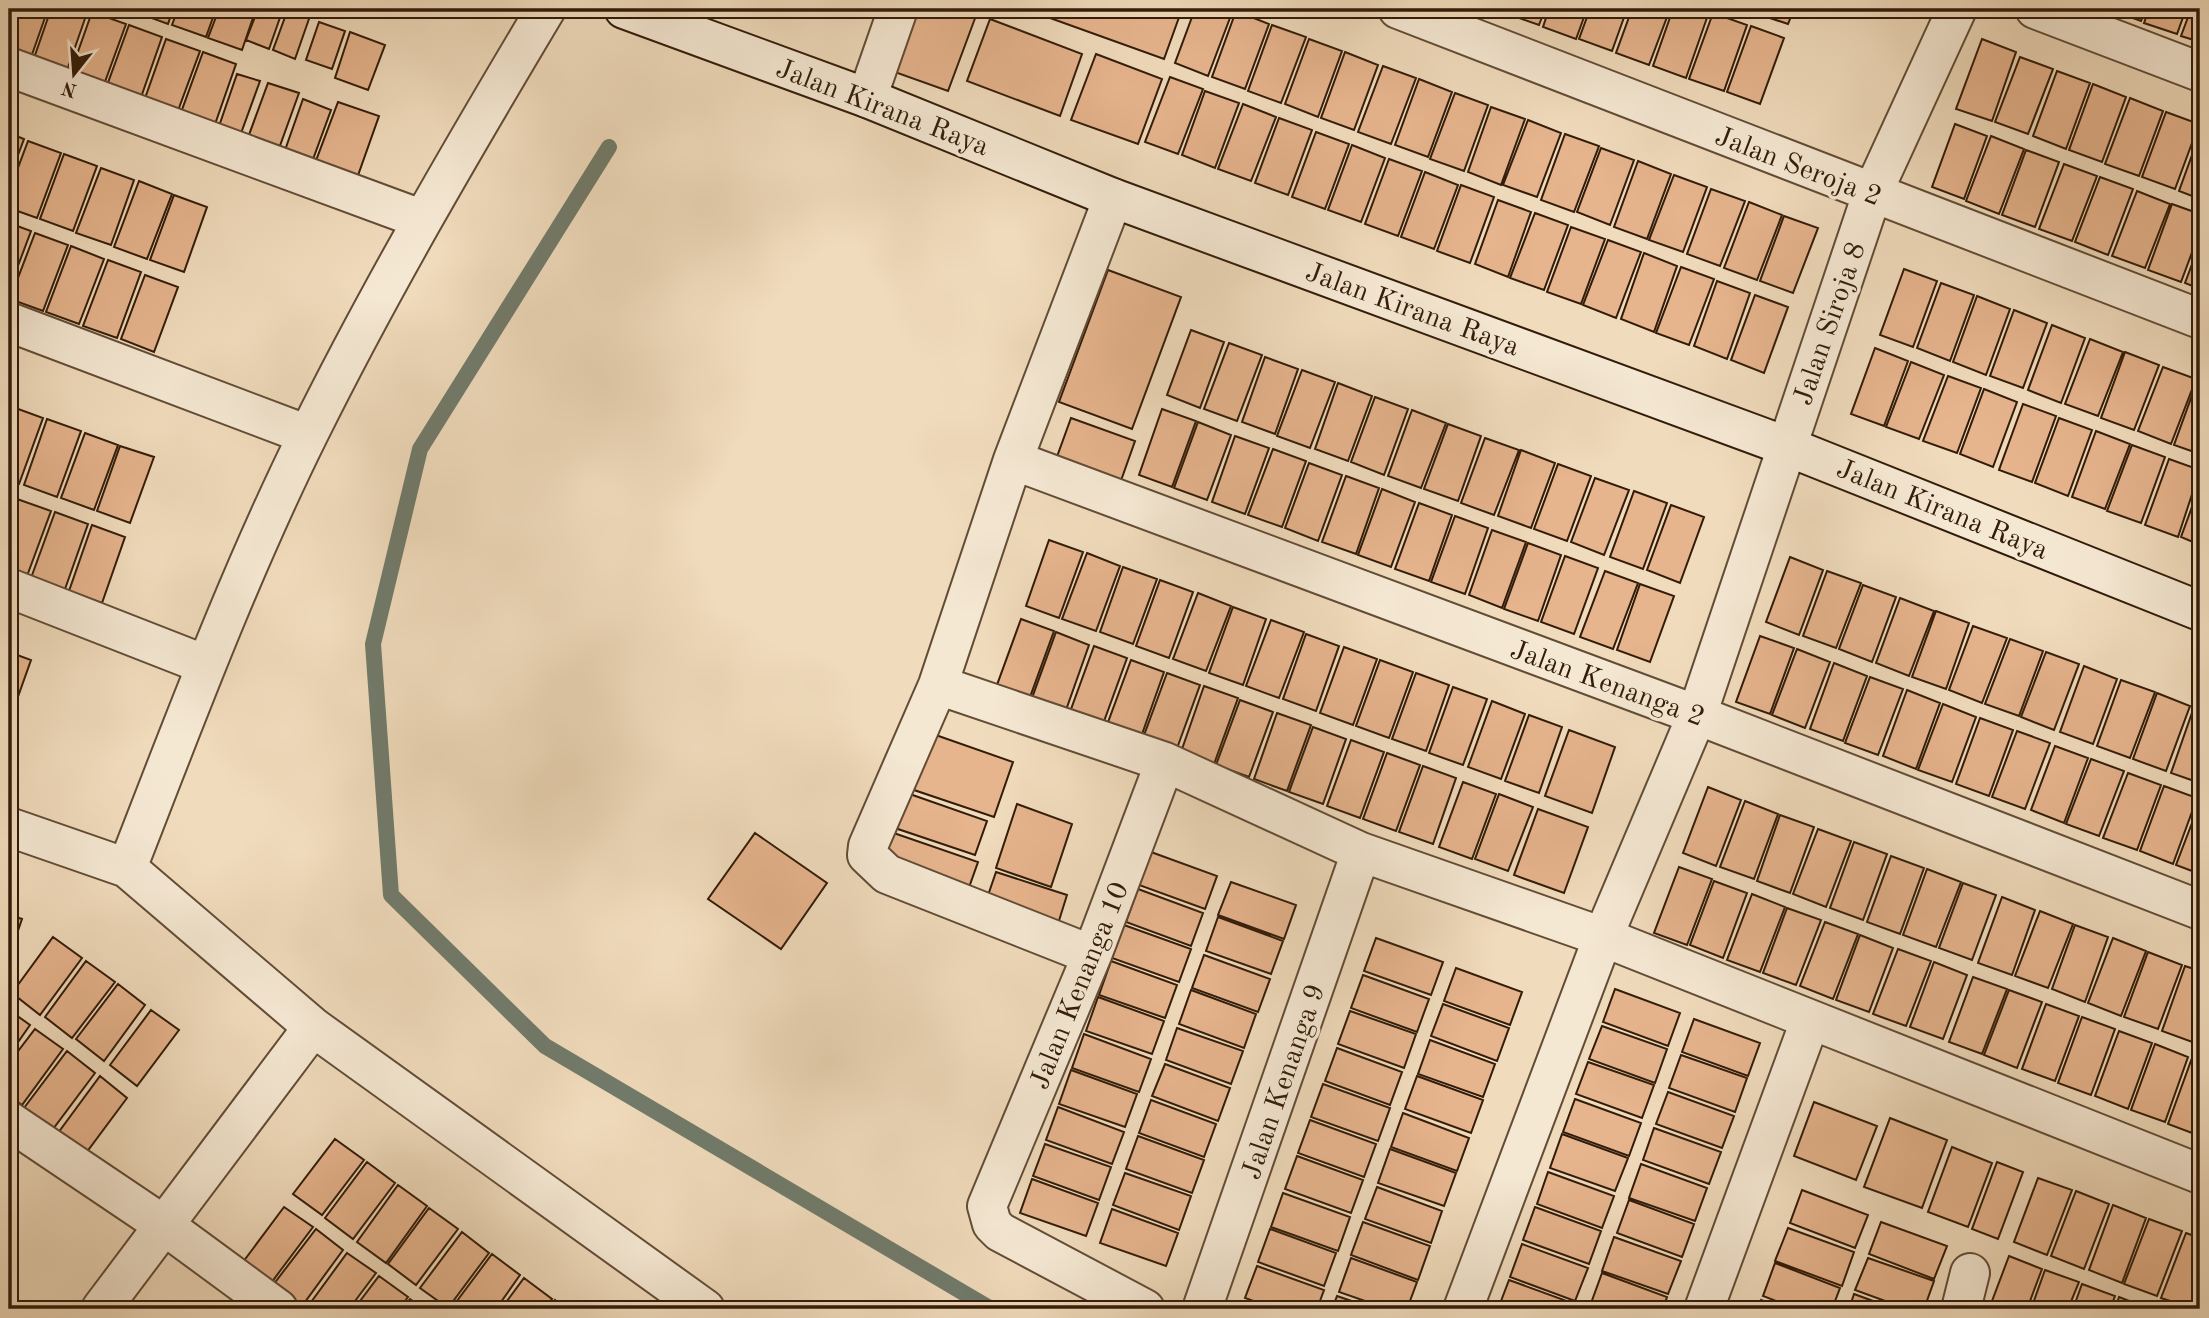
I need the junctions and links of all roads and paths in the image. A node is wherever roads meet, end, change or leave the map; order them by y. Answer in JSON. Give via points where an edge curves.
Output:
{"nodes":[{"id":1,"x":546,"y":9,"type":"edge"},
{"id":2,"x":624,"y":9,"type":"edge"},
{"id":3,"x":898,"y":9,"type":"edge"},
{"id":4,"x":1398,"y":9,"type":"edge"},
{"id":5,"x":1957,"y":9,"type":"edge"},
{"id":6,"x":2035,"y":9,"type":"edge"},
{"id":7,"x":9,"y":67,"type":"edge"},
{"id":8,"x":2200,"y":72,"type":"edge"},
{"id":9,"x":867,"y":98,"type":"junction"},
{"id":10,"x":1872,"y":194,"type":"junction"},
{"id":11,"x":1113,"y":198,"type":"junction"},
{"id":12,"x":421,"y":219,"type":"junction"},
{"id":13,"x":2200,"y":319,"type":"edge"},
{"id":14,"x":9,"y":322,"type":"edge"},
{"id":15,"x":308,"y":435,"type":"junction"},
{"id":16,"x":1786,"y":446,"type":"junction"},
{"id":17,"x":1013,"y":460,"type":"junction"},
{"id":18,"x":9,"y":588,"type":"edge"},
{"id":19,"x":2200,"y":611,"type":"edge"},
{"id":20,"x":206,"y":664,"type":"junction"},
{"id":21,"x":937,"y":685,"type":"junction"},
{"id":22,"x":1697,"y":715,"type":"junction"},
{"id":23,"x":1165,"y":762,"type":"junction"},
{"id":24,"x":9,"y":827,"type":"edge"},
{"id":25,"x":1361,"y":852,"type":"junction"},
{"id":26,"x":127,"y":868,"type":"junction"},
{"id":27,"x":2200,"y":910,"type":"edge"},
{"id":28,"x":1603,"y":937,"type":"junction"},
{"id":29,"x":1092,"y":955,"type":"junction"},
{"id":30,"x":1810,"y":1021,"type":"junction"},
{"id":31,"x":313,"y":1027,"type":"junction"},
{"id":32,"x":9,"y":1121,"type":"edge"},
{"id":33,"x":2200,"y":1174,"type":"edge"},
{"id":34,"x":165,"y":1226,"type":"junction"},
{"id":35,"x":101,"y":1309,"type":"edge"},
{"id":36,"x":278,"y":1309,"type":"edge"},
{"id":37,"x":705,"y":1309,"type":"edge"},
{"id":38,"x":1145,"y":1309,"type":"edge"},
{"id":39,"x":1202,"y":1309,"type":"edge"},
{"id":40,"x":1463,"y":1309,"type":"edge"},
{"id":41,"x":1704,"y":1309,"type":"edge"}],
"edges":[{"from":1,"to":12,"type":"street"},
{"from":2,"to":9,"type":"street","name":"Jalan Kirana Raya"},
{"from":3,"to":9,"type":"street"},
{"from":4,"to":10,"type":"street","name":"Jalan Seroja 2"},
{"from":5,"to":10,"type":"street","name":"Jalan Siroja 8"},
{"from":6,"to":8,"type":"street"},
{"from":7,"to":12,"type":"street"},
{"from":9,"to":11,"type":"street","name":"Jalan Kirana Raya"},
{"from":10,"to":13,"type":"street","name":"Jalan Seroja 2"},
{"from":10,"to":16,"type":"street","name":"Jalan Siroja 8"},
{"from":11,"to":16,"type":"street","name":"Jalan Kirana Raya"},
{"from":11,"to":17,"type":"street"},
{"from":12,"to":15,"type":"street"},
{"from":14,"to":15,"type":"street"},
{"from":15,"to":20,"type":"street"},
{"from":16,"to":19,"type":"street","name":"Jalan Kirana Raya"},
{"from":16,"to":22,"type":"street","name":"Jalan Siroja 8"},
{"from":17,"to":21,"type":"street"},
{"from":17,"to":22,"type":"street","name":"Jalan Kenanga 2"},
{"from":18,"to":20,"type":"street"},
{"from":20,"to":26,"type":"street"},
{"from":21,"to":23,"type":"street"},
{"from":21,"to":29,"type":"street","via":[[868,846],[870,861],[887,874]]},
{"from":22,"to":27,"type":"street","name":"Jalan Kenanga 2"},
{"from":22,"to":28,"type":"street","name":"Jalan Siroja 8"},
{"from":23,"to":25,"type":"street"},
{"from":23,"to":29,"type":"street","name":"Jalan Kenanga 10"},
{"from":24,"to":26,"type":"street"},
{"from":25,"to":28,"type":"street"},
{"from":25,"to":39,"type":"street","name":"Jalan Kenanga 9"},
{"from":26,"to":31,"type":"street"},
{"from":28,"to":30,"type":"street"},
{"from":28,"to":40,"type":"street","name":"Jalan Siroja 8"},
{"from":29,"to":38,"type":"street","name":"Jalan Kenanga 10","via":[[987,1206],[992,1224],[1000,1232]]},
{"from":30,"to":33,"type":"street"},
{"from":30,"to":41,"type":"street"},
{"from":31,"to":34,"type":"street"},
{"from":31,"to":37,"type":"street"},
{"from":32,"to":34,"type":"street"},
{"from":34,"to":35,"type":"street"},
{"from":34,"to":36,"type":"street"}]}
